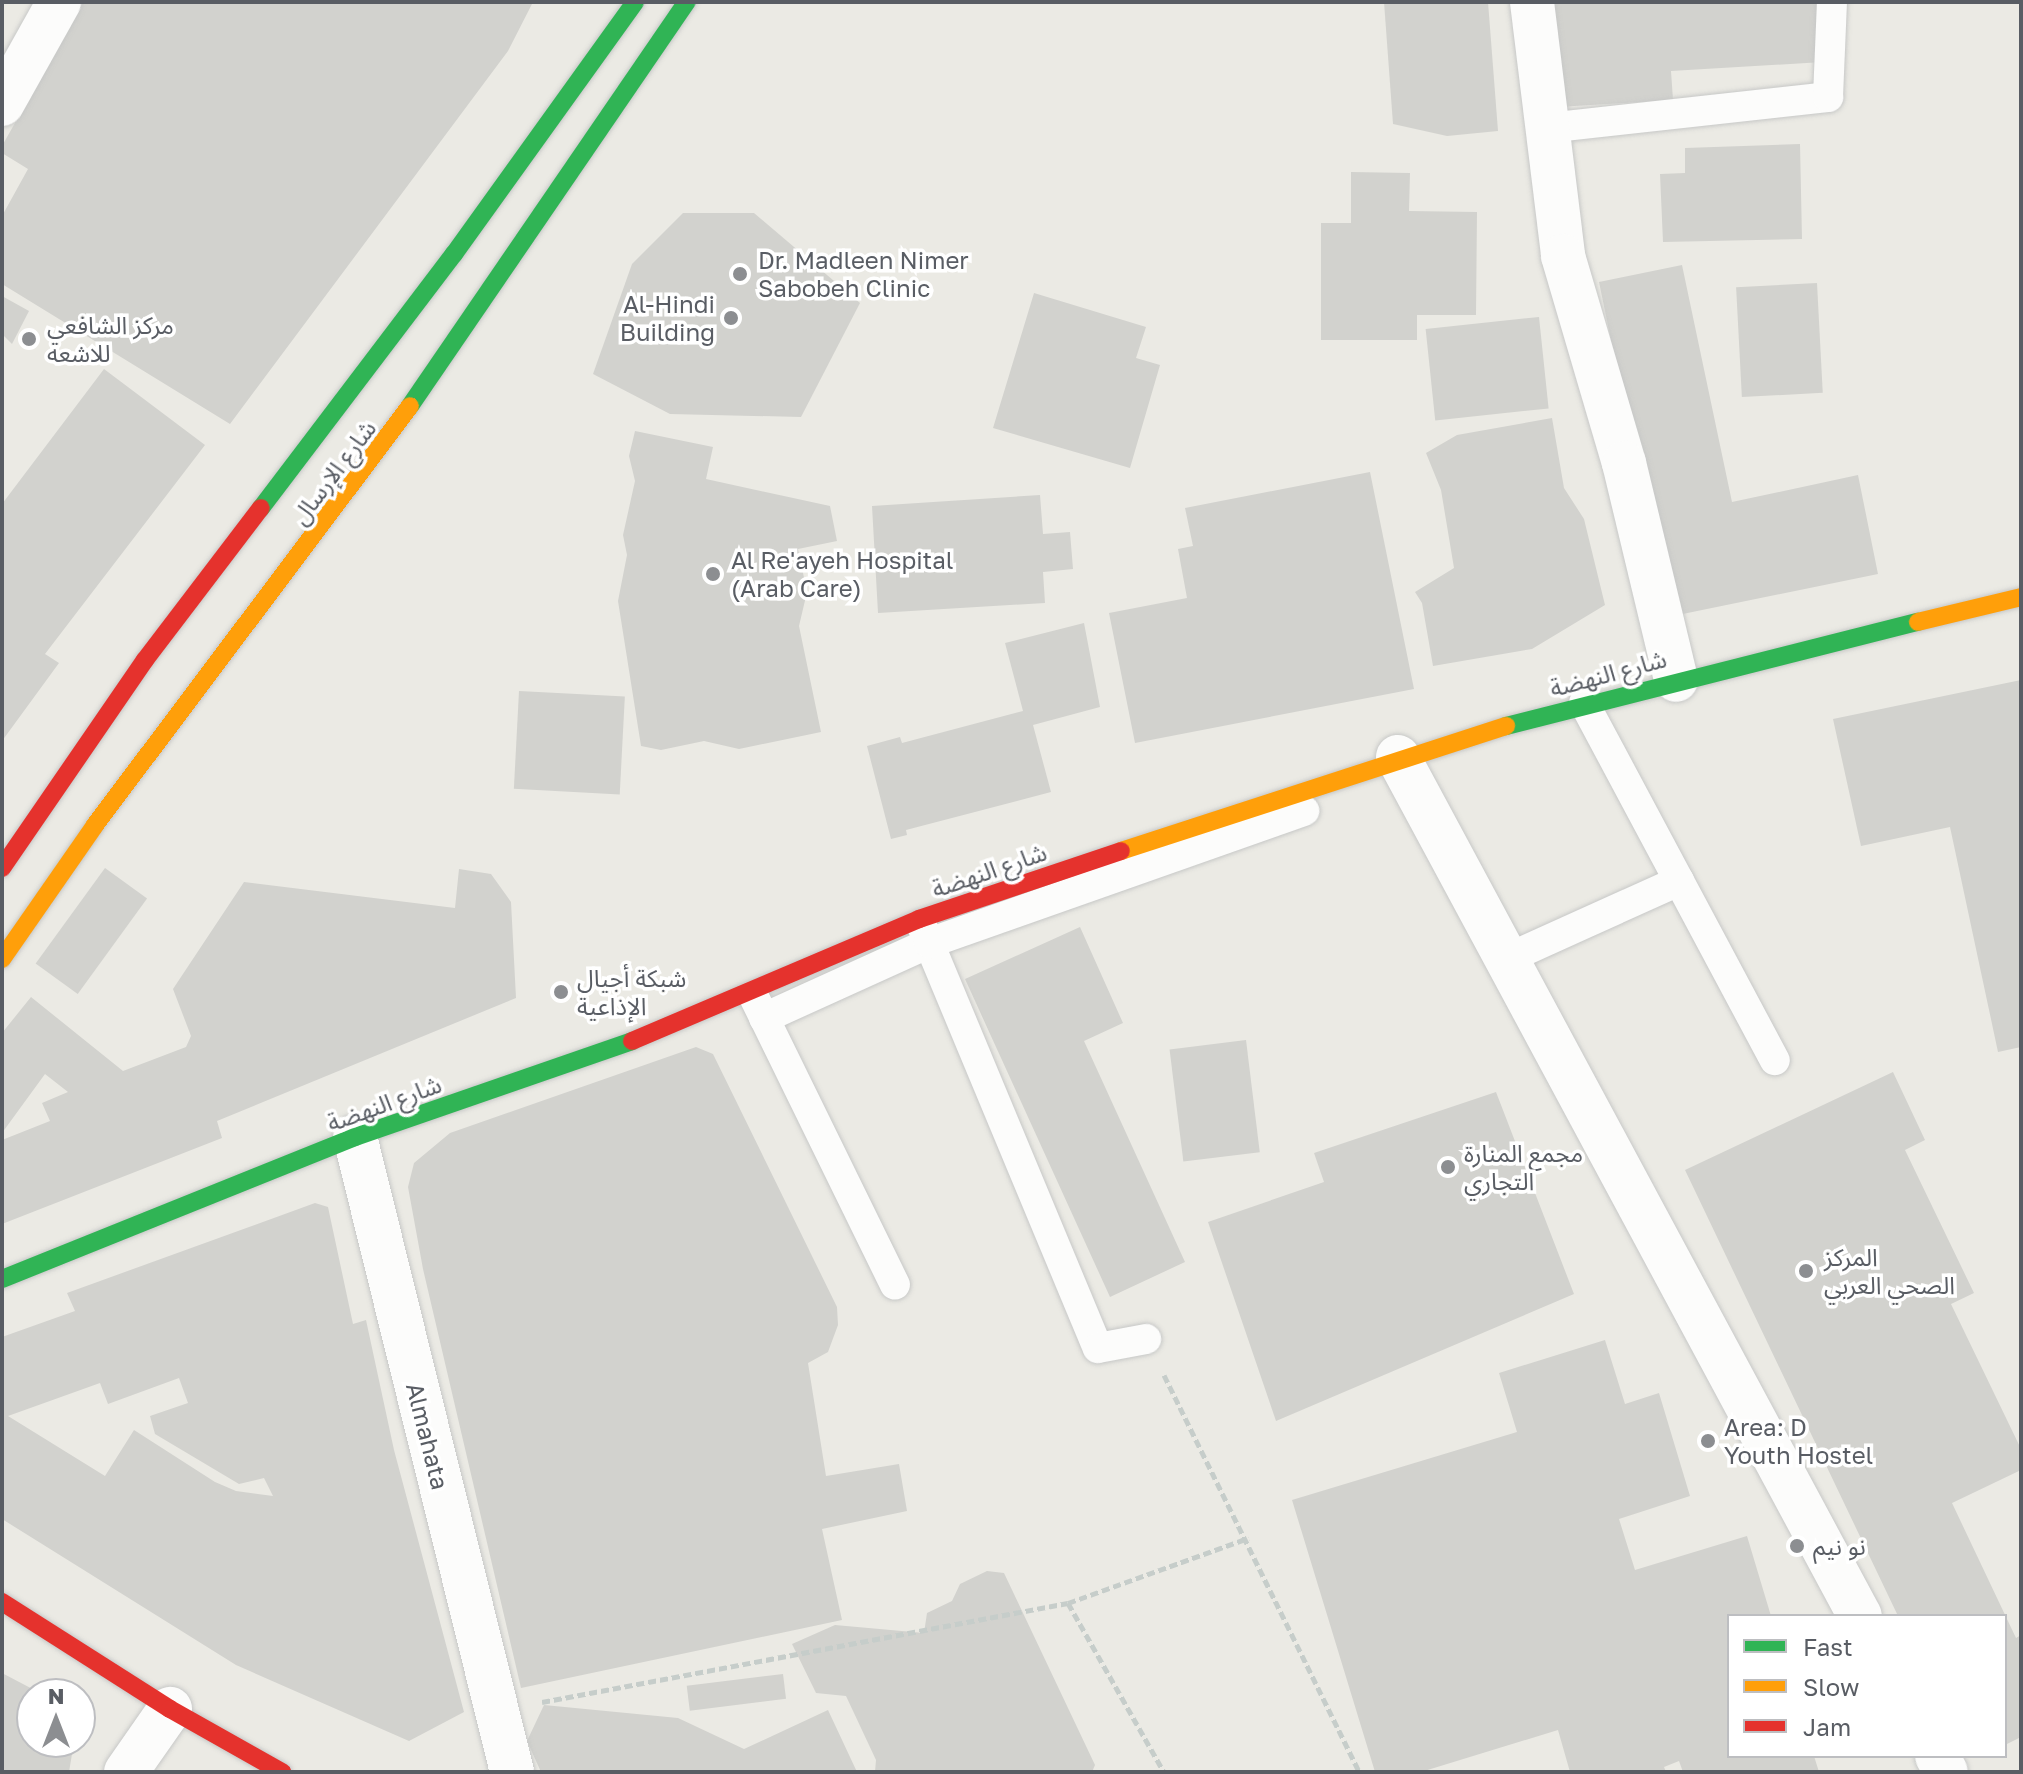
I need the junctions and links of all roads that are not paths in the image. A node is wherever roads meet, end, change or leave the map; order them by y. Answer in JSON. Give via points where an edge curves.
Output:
{"nodes":[{"id":1,"x":59,"y":2,"type":"edge"},
{"id":2,"x":635,"y":2,"type":"edge"},
{"id":3,"x":687,"y":2,"type":"edge"},
{"id":4,"x":1532,"y":2,"type":"edge"},
{"id":5,"x":1832,"y":2,"type":"edge"},
{"id":6,"x":2,"y":104,"type":"edge"},
{"id":7,"x":1547,"y":128,"type":"junction"},
{"id":8,"x":2021,"y":597,"type":"edge"},
{"id":9,"x":1676,"y":680,"type":"junction"},
{"id":10,"x":1584,"y":703,"type":"junction"},
{"id":11,"x":1398,"y":757,"type":"junction"},
{"id":12,"x":2,"y":868,"type":"edge"},
{"id":13,"x":1679,"y":881,"type":"junction"},
{"id":14,"x":924,"y":931,"type":"junction"},
{"id":15,"x":2,"y":959,"type":"edge"},
{"id":16,"x":1506,"y":959,"type":"junction"},
{"id":17,"x":750,"y":991,"type":"junction"},
{"id":18,"x":764,"y":1018,"type":"junction"},
{"id":19,"x":1775,"y":1060,"type":"dead end"},
{"id":20,"x":355,"y":1137,"type":"junction"},
{"id":21,"x":2,"y":1279,"type":"edge"},
{"id":22,"x":895,"y":1285,"type":"dead end"},
{"id":23,"x":1146,"y":1339,"type":"road end"},
{"id":24,"x":2,"y":1602,"type":"edge"},
{"id":25,"x":1859,"y":1614,"type":"edge"},
{"id":26,"x":170,"y":1709,"type":"junction"},
{"id":27,"x":503,"y":1738,"type":"edge"},
{"id":28,"x":126,"y":1772,"type":"edge"},
{"id":29,"x":282,"y":1772,"type":"edge"}],
"edges":[{"from":1,"to":6,"type":"street"},
{"from":2,"to":12,"type":"main road","name":"شارع الإرسال","via":[[454,254],[145,660]]},
{"from":3,"to":15,"type":"main road","name":"شارع الإرسال","via":[[373,460],[95,825]]},
{"from":4,"to":7,"type":"street"},
{"from":5,"to":7,"type":"lane","via":[[1828,97]]},
{"from":7,"to":9,"type":"street","via":[[1563,256],[1624,463]]},
{"from":8,"to":9,"type":"main road","name":"شارع النهضة"},
{"from":9,"to":10,"type":"main road","name":"شارع النهضة"},
{"from":10,"to":11,"type":"main road","name":"شارع النهضة"},
{"from":10,"to":13,"type":"lane"},
{"from":11,"to":14,"type":"lane","via":[[1353,795]]},
{"from":11,"to":16,"type":"street"},
{"from":13,"to":16,"type":"lane"},
{"from":13,"to":19,"type":"lane"},
{"from":14,"to":17,"type":"main road","name":"شارع النهضة"},
{"from":14,"to":18,"type":"lane"},
{"from":14,"to":23,"type":"lane","via":[[1098,1348]]},
{"from":16,"to":25,"type":"street"},
{"from":17,"to":18,"type":"lane"},
{"from":17,"to":20,"type":"main road","name":"شارع النهضة","via":[[610,1050]]},
{"from":18,"to":22,"type":"lane"},
{"from":20,"to":21,"type":"main road","name":"شارع النهضة"},
{"from":20,"to":27,"type":"street","name":"Almahata"},
{"from":24,"to":26,"type":"main road"},
{"from":26,"to":28,"type":"street"},
{"from":26,"to":29,"type":"main road"}]}
